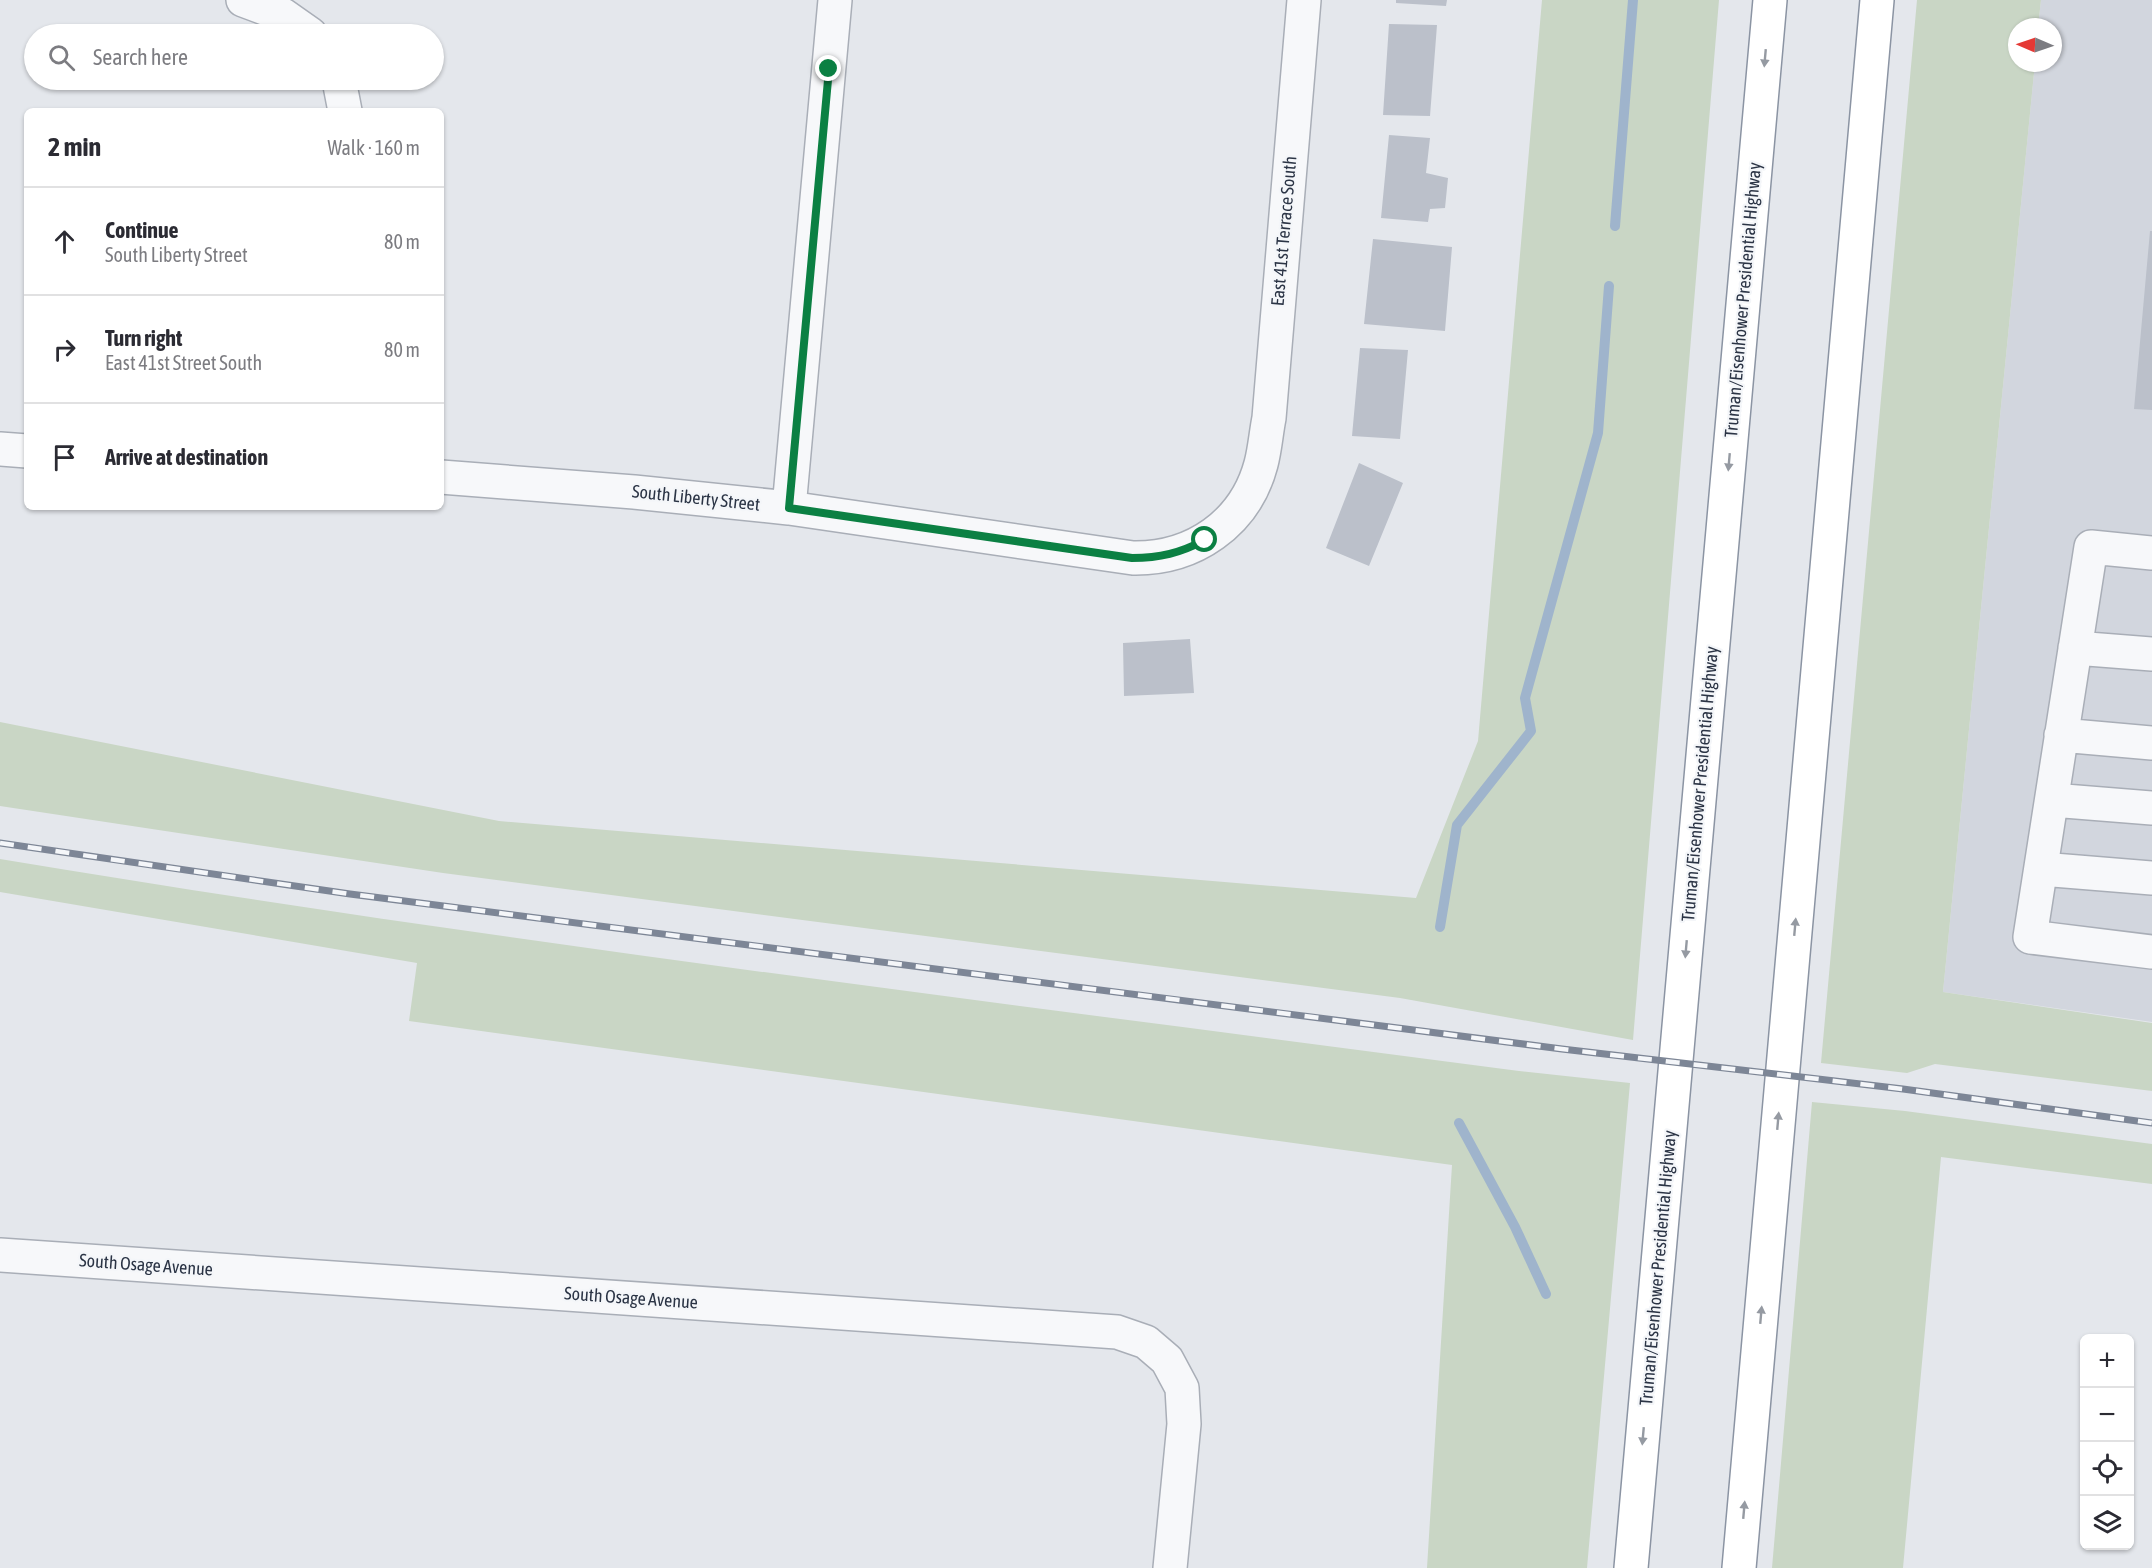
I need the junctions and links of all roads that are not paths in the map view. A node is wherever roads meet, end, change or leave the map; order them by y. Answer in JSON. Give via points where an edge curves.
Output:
{"nodes":[{"id":1,"x":243,"y":0,"type":"edge"},
{"id":2,"x":835,"y":0,"type":"edge"},
{"id":3,"x":1304,"y":0,"type":"edge"},
{"id":4,"x":1770,"y":0,"type":"edge"},
{"id":5,"x":1877,"y":0,"type":"edge"},
{"id":6,"x":296,"y":24,"type":"edge"},
{"id":7,"x":341,"y":90,"type":"edge"},
{"id":8,"x":344,"y":108,"type":"edge"},
{"id":9,"x":0,"y":449,"type":"edge"},
{"id":10,"x":24,"y":451,"type":"edge"},
{"id":11,"x":1262,"y":463,"type":"joint"},
{"id":12,"x":444,"y":477,"type":"edge"},
{"id":13,"x":789,"y":508,"type":"junction"},
{"id":14,"x":2152,"y":553,"type":"edge"},
{"id":15,"x":2075,"y":648,"type":"junction"},
{"id":16,"x":2152,"y":654,"type":"edge"},
{"id":17,"x":2061,"y":735,"type":"junction"},
{"id":18,"x":2152,"y":742,"type":"edge"},
{"id":19,"x":2052,"y":800,"type":"junction"},
{"id":20,"x":2152,"y":808,"type":"edge"},
{"id":21,"x":2041,"y":869,"type":"junction"},
{"id":22,"x":2152,"y":878,"type":"edge"},
{"id":23,"x":2152,"y":952,"type":"edge"},
{"id":24,"x":0,"y":1255,"type":"edge"},
{"id":25,"x":1170,"y":1568,"type":"edge"},
{"id":26,"x":1631,"y":1568,"type":"edge"},
{"id":27,"x":1738,"y":1568,"type":"edge"}],
"edges":[{"from":1,"to":6,"type":"street"},
{"from":2,"to":13,"type":"street"},
{"from":3,"to":11,"type":"street","name":"East 41st Terrace South"},
{"from":4,"to":26,"type":"highway","name":"Truman/Eisenhower Presidential Highway","one_way":true},
{"from":27,"to":5,"type":"highway","one_way":true},
{"from":7,"to":8,"type":"street"},
{"from":9,"to":10,"type":"street"},
{"from":11,"to":13,"type":"street","name":"South Liberty Street","via":[[1248,497],[1227,525],[1182,552],[1155,558]]},
{"from":12,"to":13,"type":"street","name":"South Liberty Street"},
{"from":14,"to":15,"type":"street","via":[[2091,547]]},
{"from":15,"to":16,"type":"street"},
{"from":15,"to":17,"type":"street"},
{"from":17,"to":18,"type":"street"},
{"from":17,"to":19,"type":"street"},
{"from":19,"to":20,"type":"street"},
{"from":19,"to":21,"type":"street"},
{"from":21,"to":22,"type":"street"},
{"from":21,"to":23,"type":"street","via":[[2030,937]]},
{"from":24,"to":25,"type":"street","name":"South Osage Avenue","via":[[1116,1332],[1146,1342],[1167,1360],[1182,1388],[1182,1443]]}]}
